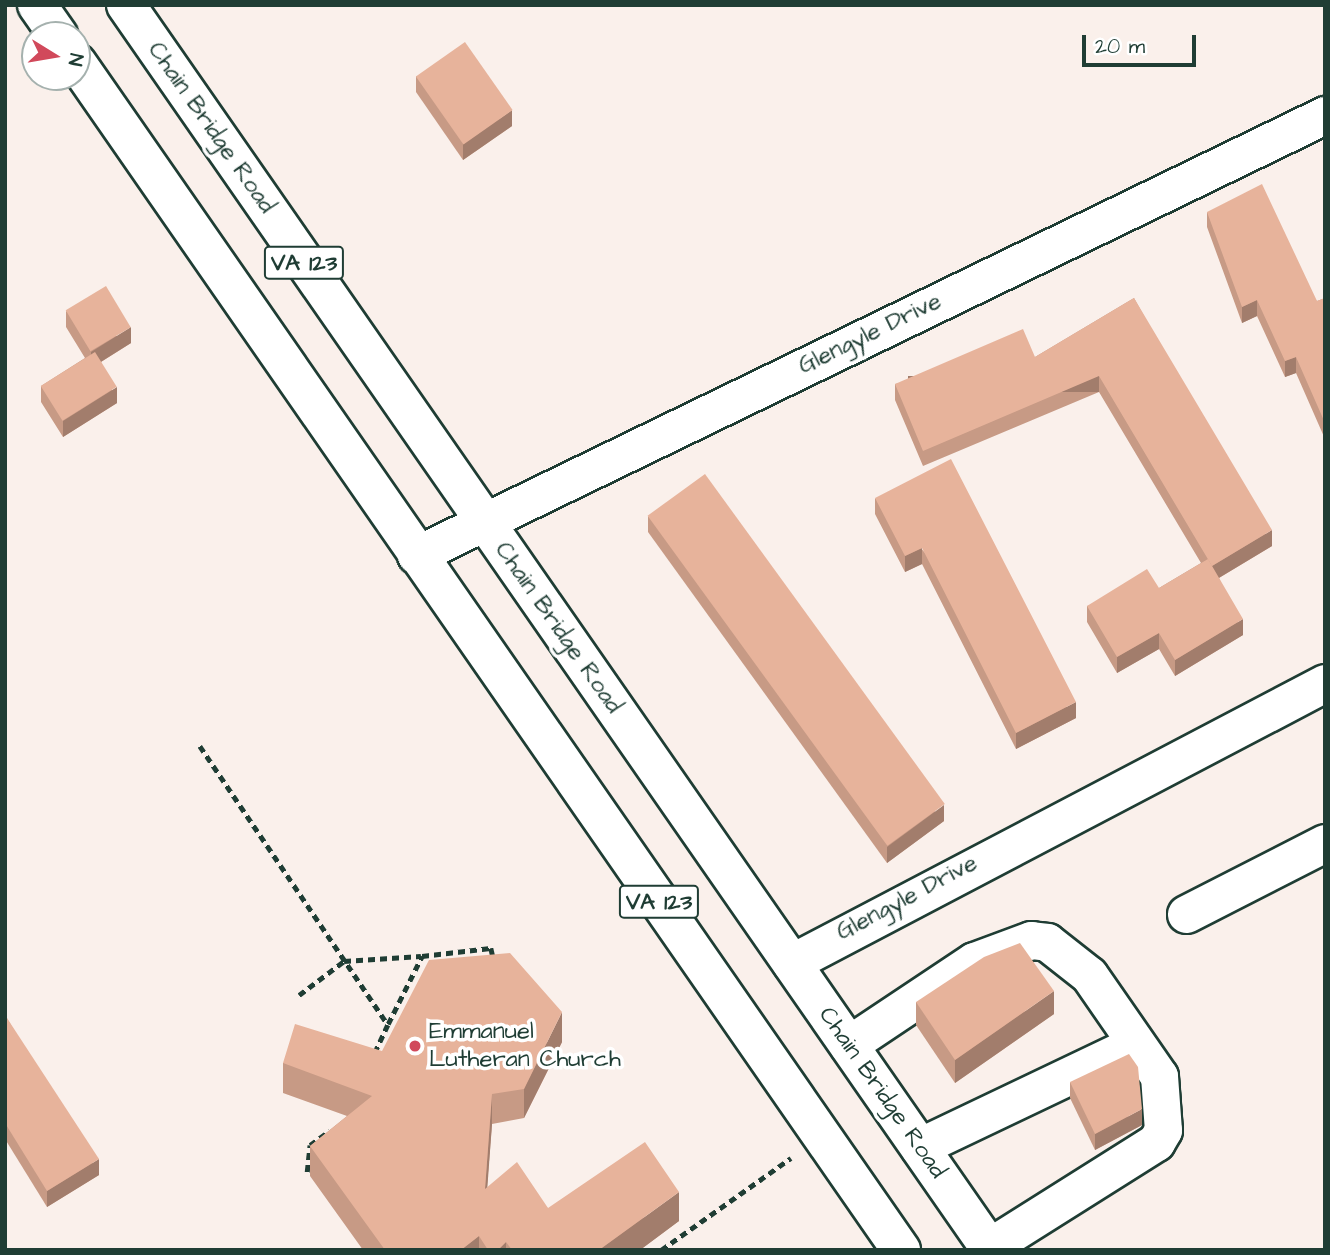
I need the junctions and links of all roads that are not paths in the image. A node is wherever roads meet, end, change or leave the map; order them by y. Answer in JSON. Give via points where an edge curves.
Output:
{"nodes":[{"id":1,"x":37,"y":5,"type":"edge"},
{"id":2,"x":126,"y":5,"type":"edge"},
{"id":3,"x":48,"y":21,"type":"edge"},
{"id":4,"x":91,"y":83,"type":"edge"},
{"id":5,"x":1325,"y":115,"type":"edge"},
{"id":6,"x":482,"y":521,"type":"junction"},
{"id":7,"x":416,"y":555,"type":"junction"},
{"id":8,"x":1325,"y":683,"type":"edge"},
{"id":9,"x":1325,"y":843,"type":"edge"},
{"id":10,"x":1186,"y":914,"type":"dead end"},
{"id":11,"x":791,"y":963,"type":"junction"},
{"id":12,"x":848,"y":1045,"type":"junction"},
{"id":13,"x":1132,"y":1045,"type":"junction"},
{"id":14,"x":919,"y":1147,"type":"junction"},
{"id":15,"x":990,"y":1248,"type":"edge"},
{"id":16,"x":901,"y":1250,"type":"edge"}],
"edges":[{"from":1,"to":3,"type":"main road"},
{"from":2,"to":6,"type":"main road","name":"Chain Bridge Road","number":"VA 123"},
{"from":4,"to":7,"type":"main road","number":"VA 123"},
{"from":5,"to":6,"type":"street","name":"Glengyle Drive"},
{"from":6,"to":7,"type":"street","name":"Glengyle Drive"},
{"from":6,"to":11,"type":"main road","name":"Chain Bridge Road","number":"VA 123"},
{"from":7,"to":16,"type":"main road","number":"VA 123"},
{"from":8,"to":11,"type":"street","name":"Glengyle Drive"},
{"from":9,"to":10,"type":"street"},
{"from":11,"to":12,"type":"main road","name":"Chain Bridge Road","number":"VA 123"},
{"from":12,"to":13,"type":"street","via":[[974,961],[1031,940],[1047,942],[1089,975]]},
{"from":12,"to":14,"type":"main road","name":"Chain Bridge Road","number":"VA 123"},
{"from":13,"to":14,"type":"street"},
{"from":13,"to":15,"type":"street","via":[[1159,1076],[1166,1116],[1156,1142]]},
{"from":14,"to":15,"type":"main road","name":"Chain Bridge Road","number":"VA 123"}]}
